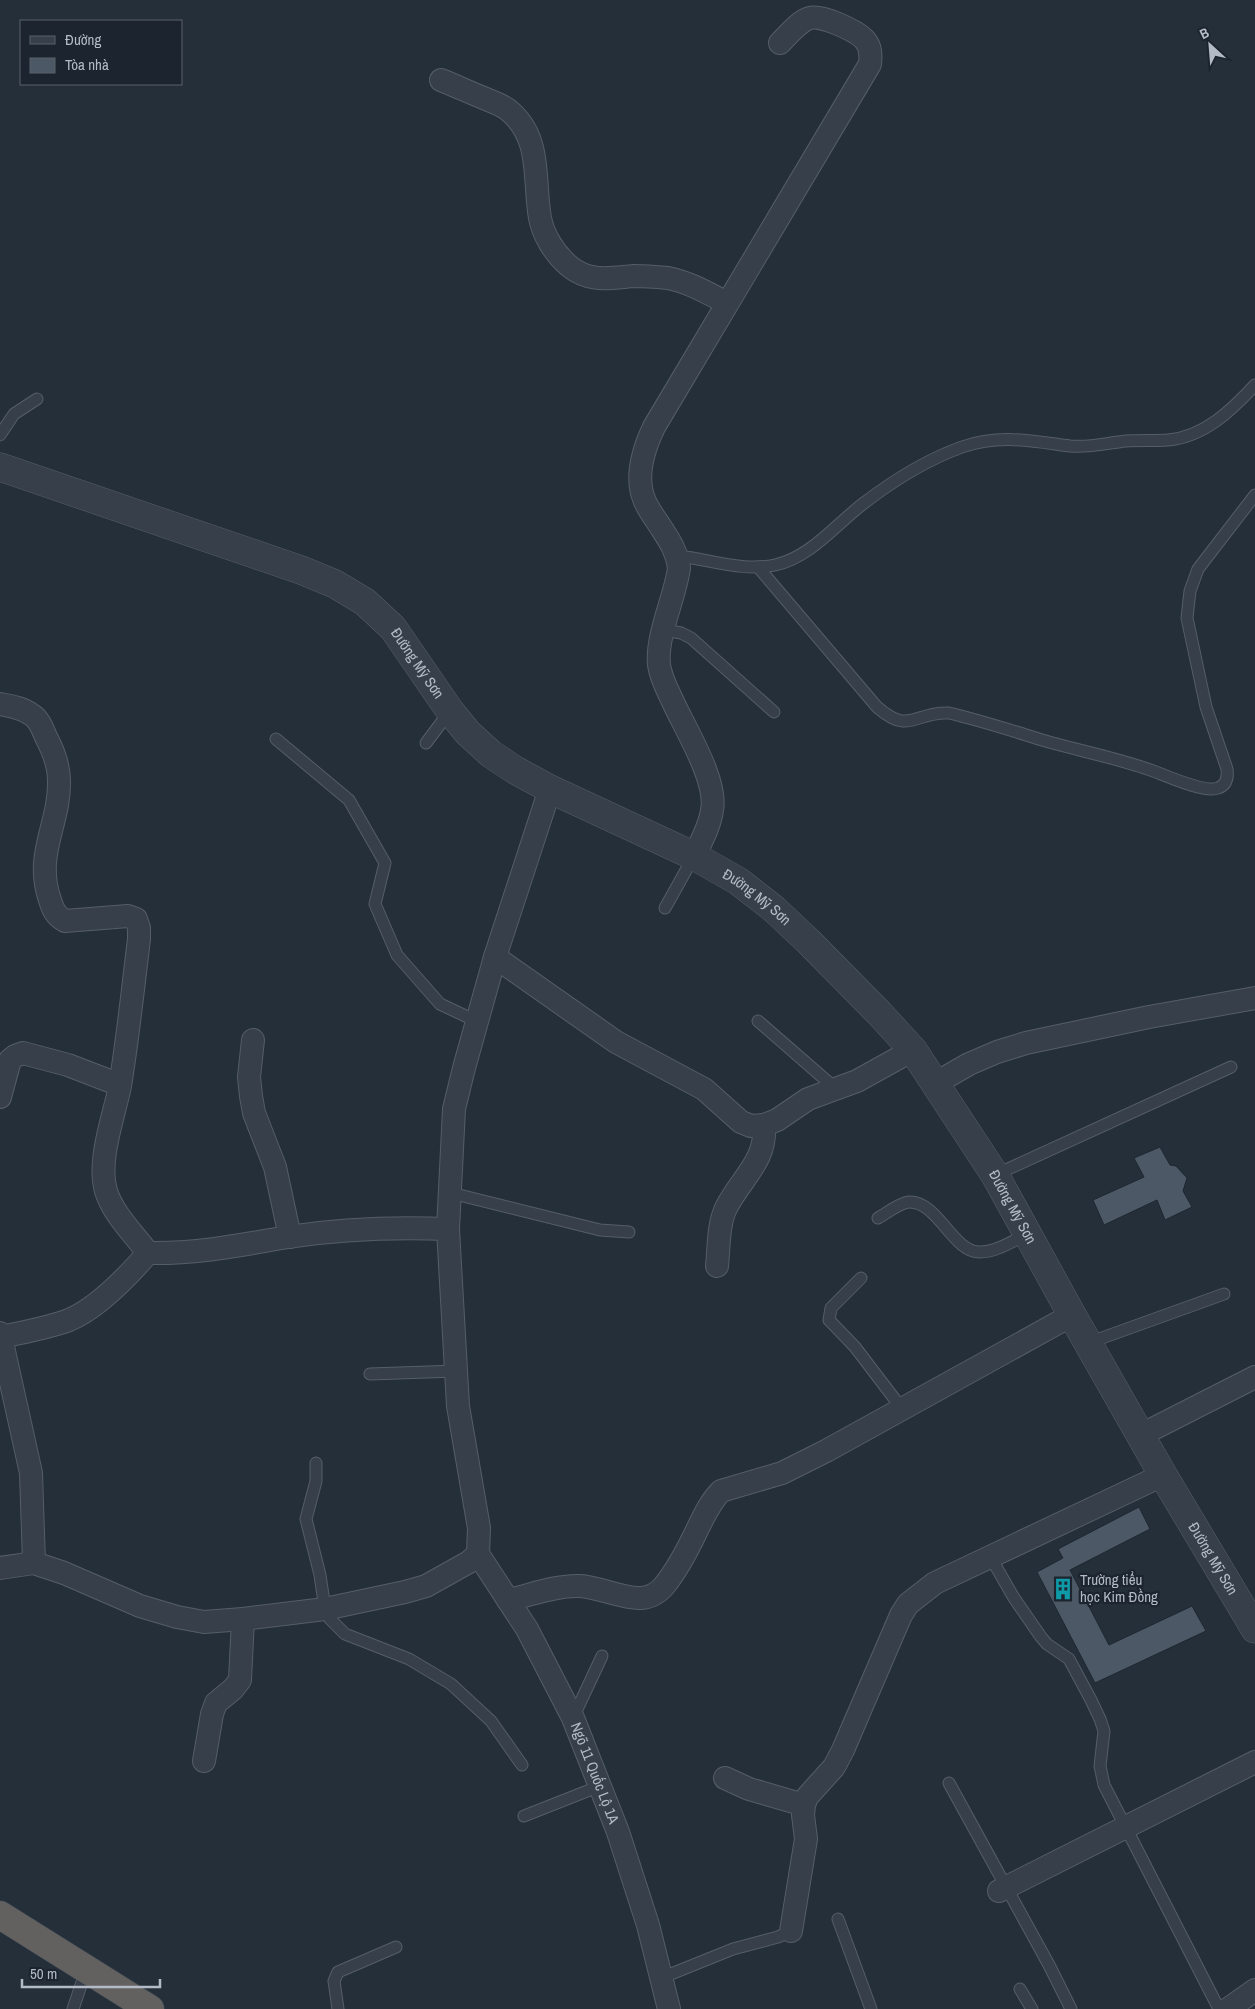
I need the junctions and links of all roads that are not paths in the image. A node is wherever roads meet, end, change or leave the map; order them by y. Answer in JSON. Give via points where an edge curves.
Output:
{"nodes":[{"id":1,"x":780,"y":43,"type":"dead end"},
{"id":2,"x":441,"y":80,"type":"dead end"},
{"id":3,"x":728,"y":303,"type":"junction"},
{"id":4,"x":1255,"y":385,"type":"edge"},
{"id":5,"x":37,"y":399,"type":"dead end"},
{"id":6,"x":0,"y":435,"type":"edge"},
{"id":7,"x":0,"y":467,"type":"edge"},
{"id":8,"x":1255,"y":495,"type":"edge"},
{"id":9,"x":678,"y":556,"type":"junction"},
{"id":10,"x":758,"y":567,"type":"junction"},
{"id":11,"x":664,"y":630,"type":"junction"},
{"id":12,"x":0,"y":704,"type":"edge"},
{"id":13,"x":450,"y":711,"type":"junction"},
{"id":14,"x":774,"y":712,"type":"dead end"},
{"id":15,"x":276,"y":739,"type":"dead end"},
{"id":16,"x":426,"y":743,"type":"dead end"},
{"id":17,"x":550,"y":789,"type":"junction"},
{"id":18,"x":694,"y":856,"type":"junction"},
{"id":19,"x":665,"y":908,"type":"dead end"},
{"id":20,"x":495,"y":957,"type":"junction"},
{"id":21,"x":1255,"y":998,"type":"edge"},
{"id":22,"x":476,"y":1021,"type":"junction"},
{"id":23,"x":758,"y":1021,"type":"dead end"},
{"id":24,"x":253,"y":1040,"type":"dead end"},
{"id":25,"x":913,"y":1050,"type":"junction"},
{"id":26,"x":1231,"y":1067,"type":"dead end"},
{"id":27,"x":936,"y":1083,"type":"junction"},
{"id":28,"x":120,"y":1085,"type":"junction"},
{"id":29,"x":835,"y":1088,"type":"junction"},
{"id":30,"x":0,"y":1097,"type":"edge"},
{"id":31,"x":764,"y":1124,"type":"junction"},
{"id":32,"x":995,"y":1175,"type":"junction"},
{"id":33,"x":451,"y":1194,"type":"junction"},
{"id":34,"x":878,"y":1218,"type":"dead end"},
{"id":35,"x":448,"y":1229,"type":"junction"},
{"id":36,"x":629,"y":1232,"type":"dead end"},
{"id":37,"x":1028,"y":1234,"type":"junction"},
{"id":38,"x":290,"y":1237,"type":"junction"},
{"id":39,"x":148,"y":1253,"type":"junction"},
{"id":40,"x":717,"y":1266,"type":"dead end"},
{"id":41,"x":861,"y":1278,"type":"dead end"},
{"id":42,"x":1224,"y":1294,"type":"dead end"},
{"id":43,"x":1072,"y":1315,"type":"junction"},
{"id":44,"x":1,"y":1335,"type":"edge"},
{"id":45,"x":1088,"y":1343,"type":"junction"},
{"id":46,"x":456,"y":1371,"type":"junction"},
{"id":47,"x":370,"y":1374,"type":"dead end"},
{"id":48,"x":1255,"y":1377,"type":"edge"},
{"id":49,"x":903,"y":1410,"type":"junction"},
{"id":50,"x":1141,"y":1435,"type":"junction"},
{"id":51,"x":316,"y":1462,"type":"dead end"},
{"id":52,"x":1163,"y":1475,"type":"junction"},
{"id":53,"x":478,"y":1554,"type":"junction"},
{"id":54,"x":991,"y":1558,"type":"junction"},
{"id":55,"x":34,"y":1563,"type":"junction"},
{"id":56,"x":0,"y":1568,"type":"edge"},
{"id":57,"x":508,"y":1600,"type":"junction"},
{"id":58,"x":325,"y":1608,"type":"junction"},
{"id":59,"x":1251,"y":1613,"type":"edge"},
{"id":60,"x":243,"y":1620,"type":"junction"},
{"id":61,"x":602,"y":1656,"type":"dead end"},
{"id":62,"x":573,"y":1718,"type":"junction"},
{"id":63,"x":204,"y":1761,"type":"dead end"},
{"id":64,"x":1255,"y":1762,"type":"edge"},
{"id":65,"x":522,"y":1765,"type":"dead end"},
{"id":66,"x":725,"y":1778,"type":"dead end"},
{"id":67,"x":949,"y":1783,"type":"dead end"},
{"id":68,"x":600,"y":1786,"type":"junction"},
{"id":69,"x":804,"y":1805,"type":"junction"},
{"id":70,"x":524,"y":1816,"type":"dead end"},
{"id":71,"x":1125,"y":1827,"type":"junction"},
{"id":72,"x":1003,"y":1890,"type":"junction"},
{"id":73,"x":0,"y":1915,"type":"edge"},
{"id":74,"x":838,"y":1919,"type":"dead end"},
{"id":75,"x":790,"y":1931,"type":"joint"},
{"id":76,"x":396,"y":1947,"type":"dead end"},
{"id":77,"x":86,"y":1970,"type":"junction"},
{"id":78,"x":661,"y":1978,"type":"junction"},
{"id":79,"x":1020,"y":1989,"type":"dead end"},
{"id":80,"x":1255,"y":1990,"type":"edge"},
{"id":81,"x":73,"y":2009,"type":"edge"},
{"id":82,"x":150,"y":2009,"type":"edge"},
{"id":83,"x":338,"y":2009,"type":"edge"},
{"id":84,"x":669,"y":2009,"type":"edge"},
{"id":85,"x":871,"y":2009,"type":"edge"},
{"id":86,"x":1032,"y":2009,"type":"edge"},
{"id":87,"x":1071,"y":2009,"type":"edge"},
{"id":88,"x":1219,"y":2009,"type":"edge"},
{"id":89,"x":1228,"y":2009,"type":"edge"}],
"edges":[{"from":1,"to":3,"type":"street","via":[[805,20],[821,18],[863,38],[870,49],[870,64]]},
{"from":2,"to":3,"type":"street","via":[[506,108],[523,125],[538,173],[540,218],[547,239],[570,266],[599,279],[634,276],[671,279]]},
{"from":3,"to":9,"type":"street","via":[[645,445],[640,483],[644,499]]},
{"from":4,"to":10,"type":"lane","via":[[1218,420],[1184,437],[1088,446],[1011,438],[962,447],[902,476],[801,554],[788,561]]},
{"from":5,"to":6,"type":"lane","via":[[14,414]]},
{"from":7,"to":13,"type":"street","name":"Đường Mỹ Sơn","via":[[335,584],[365,602],[393,628]]},
{"from":8,"to":10,"type":"lane","via":[[1198,569],[1190,591],[1187,618],[1195,660],[1206,707],[1227,769],[1228,778],[1218,788],[1208,789],[1122,760],[950,713],[938,712],[911,721],[889,718]]},
{"from":9,"to":10,"type":"lane"},
{"from":9,"to":11,"type":"street","via":[[678,580]]},
{"from":11,"to":14,"type":"lane","via":[[691,638]]},
{"from":11,"to":18,"type":"street","via":[[659,651],[662,678],[703,761],[712,796],[709,823]]},
{"from":12,"to":28,"type":"street","via":[[22,709],[34,716],[56,765],[59,781],[44,863],[47,893],[54,911],[65,921],[128,916],[136,919],[139,928]]},
{"from":13,"to":16,"type":"lane"},
{"from":13,"to":17,"type":"street","name":"Đường Mỹ Sơn","via":[[490,754]]},
{"from":15,"to":22,"type":"lane","via":[[349,800],[385,863],[375,904],[397,955],[440,1004]]},
{"from":17,"to":18,"type":"street","name":"Đường Mỹ Sơn"},
{"from":17,"to":20,"type":"street"},
{"from":18,"to":19,"type":"lane"},
{"from":18,"to":25,"type":"street","name":"Đường Mỹ Sơn","via":[[738,880],[774,909]]},
{"from":20,"to":22,"type":"street"},
{"from":20,"to":31,"type":"street","via":[[616,1042],[704,1089],[741,1122],[751,1126]]},
{"from":21,"to":27,"type":"street","via":[[1026,1043],[976,1061]]},
{"from":22,"to":33,"type":"street","via":[[454,1109]]},
{"from":23,"to":29,"type":"lane"},
{"from":24,"to":38,"type":"street","via":[[249,1077],[252,1105],[275,1168]]},
{"from":25,"to":27,"type":"street","name":"Đường Mỹ Sơn"},
{"from":25,"to":29,"type":"street","via":[[878,1070]]},
{"from":26,"to":32,"type":"lane"},
{"from":27,"to":32,"type":"street","name":"Đường Mỹ Sơn"},
{"from":28,"to":30,"type":"street","via":[[68,1065],[23,1053],[10,1060]]},
{"from":28,"to":39,"type":"street","via":[[103,1178],[113,1207]]},
{"from":29,"to":31,"type":"street"},
{"from":31,"to":40,"type":"street","via":[[765,1139],[761,1153],[726,1208]]},
{"from":32,"to":37,"type":"street","name":"Đường Mỹ Sơn"},
{"from":33,"to":35,"type":"street"},
{"from":33,"to":36,"type":"lane","via":[[600,1230]]},
{"from":34,"to":37,"type":"lane","via":[[909,1202],[925,1206],[965,1247],[974,1252],[992,1250]]},
{"from":35,"to":38,"type":"street","via":[[405,1228]]},
{"from":35,"to":46,"type":"street"},
{"from":37,"to":43,"type":"street","name":"Đường Mỹ Sơn"},
{"from":38,"to":39,"type":"street","via":[[201,1252]]},
{"from":39,"to":44,"type":"street","via":[[131,1273],[77,1315],[51,1326]]},
{"from":41,"to":49,"type":"lane","via":[[831,1308],[829,1320],[855,1347]]},
{"from":42,"to":45,"type":"lane"},
{"from":43,"to":45,"type":"street","name":"Đường Mỹ Sơn"},
{"from":43,"to":49,"type":"street"},
{"from":44,"to":55,"type":"street","via":[[31,1473]]},
{"from":45,"to":50,"type":"street","name":"Đường Mỹ Sơn"},
{"from":46,"to":47,"type":"lane"},
{"from":46,"to":53,"type":"street","via":[[461,1430],[479,1528]]},
{"from":48,"to":50,"type":"street"},
{"from":49,"to":57,"type":"street","via":[[782,1473],[722,1491],[714,1498],[692,1542],[663,1587],[647,1598],[579,1586]]},
{"from":50,"to":52,"type":"street","name":"Đường Mỹ Sơn"},
{"from":51,"to":58,"type":"lane","via":[[316,1481],[306,1519]]},
{"from":52,"to":54,"type":"street"},
{"from":52,"to":59,"type":"street","name":"Đường Mỹ Sơn"},
{"from":53,"to":57,"type":"street","name":"Ngõ 11 Quốc Lộ 1A"},
{"from":53,"to":58,"type":"street","via":[[426,1586]]},
{"from":54,"to":69,"type":"street","via":[[935,1584],[908,1604],[843,1750],[834,1767],[806,1797]]},
{"from":54,"to":71,"type":"lane","via":[[1014,1598],[1047,1644],[1069,1660],[1083,1683],[1104,1731],[1100,1766],[1104,1785]]},
{"from":55,"to":56,"type":"street"},
{"from":55,"to":60,"type":"street","via":[[140,1606],[177,1617],[204,1622]]},
{"from":57,"to":62,"type":"street","name":"Ngõ 11 Quốc Lộ 1A"},
{"from":58,"to":60,"type":"street"},
{"from":58,"to":65,"type":"lane","via":[[330,1619],[345,1634],[409,1659],[452,1684],[491,1721]]},
{"from":60,"to":63,"type":"street","via":[[240,1680],[216,1703]]},
{"from":61,"to":62,"type":"lane"},
{"from":62,"to":68,"type":"street","name":"Ngõ 11 Quốc Lộ 1A"},
{"from":64,"to":71,"type":"street"},
{"from":66,"to":69,"type":"street","via":[[749,1789]]},
{"from":67,"to":72,"type":"lane"},
{"from":68,"to":70,"type":"lane"},
{"from":68,"to":78,"type":"street","name":"Ngõ 11 Quốc Lộ 1A","via":[[645,1916]]},
{"from":69,"to":75,"type":"street","via":[[806,1839]]},
{"from":71,"to":72,"type":"street"},
{"from":71,"to":88,"type":"lane"},
{"from":72,"to":87,"type":"lane","via":[[1049,1965]]},
{"from":73,"to":77,"type":"highway"},
{"from":74,"to":85,"type":"lane"},
{"from":75,"to":78,"type":"lane","via":[[732,1949]]},
{"from":76,"to":83,"type":"lane","via":[[338,1972],[334,1981]]},
{"from":77,"to":81,"type":"lane"},
{"from":77,"to":82,"type":"highway"},
{"from":78,"to":84,"type":"street","name":"Ngõ 11 Quốc Lộ 1A"},
{"from":79,"to":86,"type":"lane"},
{"from":80,"to":89,"type":"street"}]}
